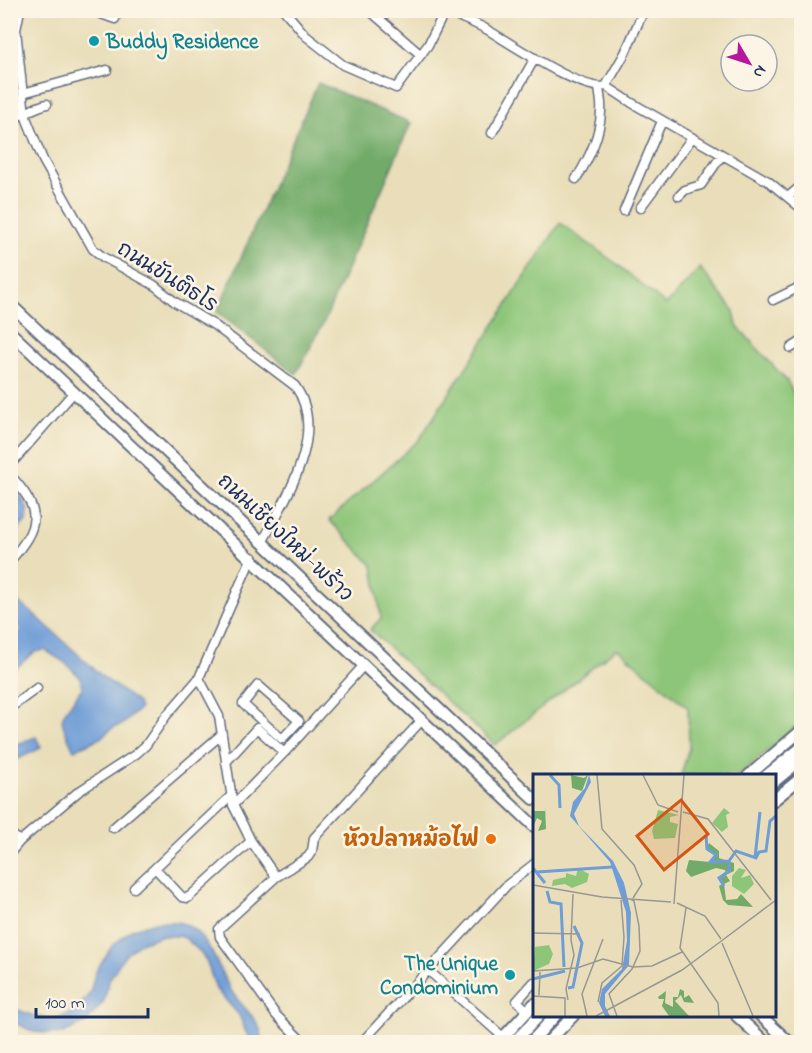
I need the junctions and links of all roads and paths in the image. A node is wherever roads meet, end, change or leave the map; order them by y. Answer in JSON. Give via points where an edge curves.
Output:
{"nodes":[{"id":1,"x":20,"y":10,"type":"edge"},
{"id":2,"x":90,"y":10,"type":"edge"},
{"id":3,"x":284,"y":10,"type":"edge"},
{"id":4,"x":369,"y":10,"type":"edge"},
{"id":5,"x":644,"y":10,"type":"edge"},
{"id":6,"x":444,"y":11,"type":"edge"},
{"id":7,"x":115,"y":19,"type":"dead end"},
{"id":8,"x":14,"y":55,"type":"edge"},
{"id":9,"x":421,"y":55,"type":"junction"},
{"id":10,"x":535,"y":58,"type":"junction"},
{"id":11,"x":107,"y":70,"type":"dead end"},
{"id":12,"x":21,"y":83,"type":"junction"},
{"id":13,"x":10,"y":85,"type":"edge"},
{"id":14,"x":602,"y":87,"type":"junction"},
{"id":15,"x":23,"y":93,"type":"junction"},
{"id":16,"x":47,"y":104,"type":"dead end"},
{"id":17,"x":25,"y":115,"type":"junction"},
{"id":18,"x":10,"y":118,"type":"edge"},
{"id":19,"x":662,"y":121,"type":"junction"},
{"id":20,"x":492,"y":133,"type":"dead end"},
{"id":21,"x":692,"y":138,"type":"junction"},
{"id":22,"x":722,"y":155,"type":"junction"},
{"id":23,"x":576,"y":179,"type":"dead end"},
{"id":24,"x":801,"y":185,"type":"edge"},
{"id":25,"x":679,"y":196,"type":"dead end"},
{"id":26,"x":788,"y":197,"type":"junction"},
{"id":27,"x":640,"y":208,"type":"dead end"},
{"id":28,"x":801,"y":210,"type":"edge"},
{"id":29,"x":624,"y":211,"type":"dead end"},
{"id":30,"x":801,"y":286,"type":"edge"},
{"id":31,"x":773,"y":300,"type":"dead end"},
{"id":32,"x":10,"y":304,"type":"edge"},
{"id":33,"x":10,"y":332,"type":"edge"},
{"id":34,"x":801,"y":341,"type":"edge"},
{"id":35,"x":791,"y":348,"type":"dead end"},
{"id":36,"x":74,"y":392,"type":"junction"},
{"id":37,"x":10,"y":465,"type":"edge"},
{"id":38,"x":10,"y":475,"type":"edge"},
{"id":39,"x":263,"y":541,"type":"junction"},
{"id":40,"x":252,"y":557,"type":"junction"},
{"id":41,"x":10,"y":561,"type":"edge"},
{"id":42,"x":364,"y":665,"type":"junction"},
{"id":43,"x":199,"y":678,"type":"junction"},
{"id":44,"x":37,"y":688,"type":"dead end"},
{"id":45,"x":10,"y":708,"type":"edge"},
{"id":46,"x":299,"y":721,"type":"junction"},
{"id":47,"x":421,"y":721,"type":"junction"},
{"id":48,"x":307,"y":728,"type":"junction"},
{"id":49,"x":801,"y":730,"type":"edge"},
{"id":50,"x":222,"y":734,"type":"junction"},
{"id":51,"x":801,"y":747,"type":"edge"},
{"id":52,"x":284,"y":753,"type":"junction"},
{"id":53,"x":801,"y":759,"type":"edge"},
{"id":54,"x":226,"y":762,"type":"junction"},
{"id":55,"x":750,"y":774,"type":"edge"},
{"id":56,"x":768,"y":774,"type":"edge"},
{"id":57,"x":801,"y":777,"type":"edge"},
{"id":58,"x":776,"y":780,"type":"edge"},
{"id":59,"x":533,"y":798,"type":"edge"},
{"id":60,"x":776,"y":798,"type":"edge"},
{"id":61,"x":232,"y":801,"type":"junction"},
{"id":62,"x":533,"y":825,"type":"edge"},
{"id":63,"x":113,"y":828,"type":"dead end"},
{"id":64,"x":10,"y":833,"type":"edge"},
{"id":65,"x":20,"y":841,"type":"junction"},
{"id":66,"x":251,"y":841,"type":"junction"},
{"id":67,"x":10,"y":853,"type":"edge"},
{"id":68,"x":533,"y":865,"type":"edge"},
{"id":69,"x":155,"y":868,"type":"junction"},
{"id":70,"x":276,"y":877,"type":"junction"},
{"id":71,"x":134,"y":888,"type":"dead end"},
{"id":72,"x":429,"y":971,"type":"junction"},
{"id":73,"x":533,"y":983,"type":"edge"},
{"id":74,"x":531,"y":1007,"type":"edge"},
{"id":75,"x":538,"y":1017,"type":"edge"},
{"id":76,"x":554,"y":1017,"type":"edge"},
{"id":77,"x":572,"y":1017,"type":"edge"},
{"id":78,"x":738,"y":1017,"type":"edge"},
{"id":79,"x":762,"y":1017,"type":"edge"},
{"id":80,"x":501,"y":1040,"type":"edge"},
{"id":81,"x":300,"y":1041,"type":"edge"},
{"id":82,"x":362,"y":1042,"type":"edge"},
{"id":83,"x":514,"y":1042,"type":"edge"},
{"id":84,"x":531,"y":1042,"type":"edge"},
{"id":85,"x":548,"y":1042,"type":"edge"},
{"id":86,"x":765,"y":1042,"type":"edge"},
{"id":87,"x":789,"y":1042,"type":"edge"}],
"edges":[{"from":1,"to":8,"type":"street","name":"ถนนขันติธโร"},
{"from":2,"to":7,"type":"street"},
{"from":3,"to":9,"type":"street","via":[[306,36],[343,65],[396,88]]},
{"from":4,"to":9,"type":"street"},
{"from":5,"to":14,"type":"street","via":[[625,53]]},
{"from":6,"to":9,"type":"street"},
{"from":6,"to":10,"type":"street","via":[[484,28]]},
{"from":8,"to":12,"type":"street","name":"ถนนขันติธโร"},
{"from":10,"to":14,"type":"street"},
{"from":10,"to":20,"type":"street"},
{"from":11,"to":15,"type":"street"},
{"from":12,"to":13,"type":"street"},
{"from":12,"to":15,"type":"street","name":"ถนนขันติธโร"},
{"from":14,"to":19,"type":"street"},
{"from":14,"to":23,"type":"street","via":[[597,133]]},
{"from":15,"to":17,"type":"street","name":"ถนนขันติธโร"},
{"from":16,"to":17,"type":"street","via":[[36,106]]},
{"from":17,"to":18,"type":"street"},
{"from":17,"to":39,"type":"street","name":"ถนนขันติธโร","via":[[43,160],[93,249],[214,325],[302,395],[307,421],[302,463]]},
{"from":19,"to":21,"type":"street"},
{"from":19,"to":29,"type":"street"},
{"from":21,"to":22,"type":"street"},
{"from":21,"to":27,"type":"street"},
{"from":22,"to":25,"type":"street","via":[[701,185]]},
{"from":22,"to":26,"type":"street"},
{"from":24,"to":26,"type":"street"},
{"from":26,"to":28,"type":"street"},
{"from":30,"to":31,"type":"street"},
{"from":32,"to":39,"type":"main road","name":"ถนนเชียงใหม่-พร้าว"},
{"from":33,"to":36,"type":"main road","name":"ถนนเชียงใหม่-พร้าว"},
{"from":34,"to":35,"type":"street"},
{"from":36,"to":37,"type":"street"},
{"from":36,"to":40,"type":"main road","name":"ถนนเชียงใหม่-พร้าว"},
{"from":38,"to":41,"type":"street","via":[[28,494],[33,520],[32,532]]},
{"from":39,"to":40,"type":"main road"},
{"from":39,"to":59,"type":"main road","name":"ถนนเชียงใหม่-พร้าว"},
{"from":40,"to":42,"type":"main road","name":"ถนนเชียงใหม่-พร้าว"},
{"from":40,"to":43,"type":"street"},
{"from":42,"to":47,"type":"main road","name":"ถนนเชียงใหม่-พร้าว"},
{"from":42,"to":48,"type":"street"},
{"from":43,"to":50,"type":"street","via":[[216,707]]},
{"from":43,"to":65,"type":"street","via":[[146,745],[78,792]]},
{"from":44,"to":45,"type":"street"},
{"from":46,"to":46,"type":"street","via":[[282,739],[243,704],[258,685]]},
{"from":46,"to":48,"type":"street"},
{"from":47,"to":62,"type":"main road","name":"ถนนเชียงใหม่-พร้าว"},
{"from":47,"to":70,"type":"street","via":[[314,838],[308,857]]},
{"from":48,"to":52,"type":"street"},
{"from":49,"to":55,"type":"main road"},
{"from":50,"to":54,"type":"street"},
{"from":50,"to":63,"type":"street"},
{"from":51,"to":56,"type":"main road"},
{"from":52,"to":54,"type":"street","via":[[257,728]]},
{"from":52,"to":61,"type":"street"},
{"from":53,"to":58,"type":"main road"},
{"from":54,"to":61,"type":"street"},
{"from":57,"to":60,"type":"main road"},
{"from":61,"to":66,"type":"street"},
{"from":61,"to":69,"type":"street"},
{"from":64,"to":65,"type":"street"},
{"from":65,"to":67,"type":"street"},
{"from":66,"to":69,"type":"street","via":[[188,898],[182,897]]},
{"from":66,"to":70,"type":"street"},
{"from":68,"to":72,"type":"street","via":[[507,885]]},
{"from":69,"to":71,"type":"street"},
{"from":70,"to":81,"type":"street","via":[[219,929],[220,937],[276,1015]]},
{"from":72,"to":80,"type":"street"},
{"from":72,"to":82,"type":"street"},
{"from":73,"to":74,"type":"street","via":[[517,1001]]},
{"from":74,"to":80,"type":"main road"},
{"from":75,"to":83,"type":"main road"},
{"from":76,"to":84,"type":"main road"},
{"from":77,"to":85,"type":"main road"},
{"from":78,"to":86,"type":"main road"},
{"from":79,"to":87,"type":"main road"}]}
